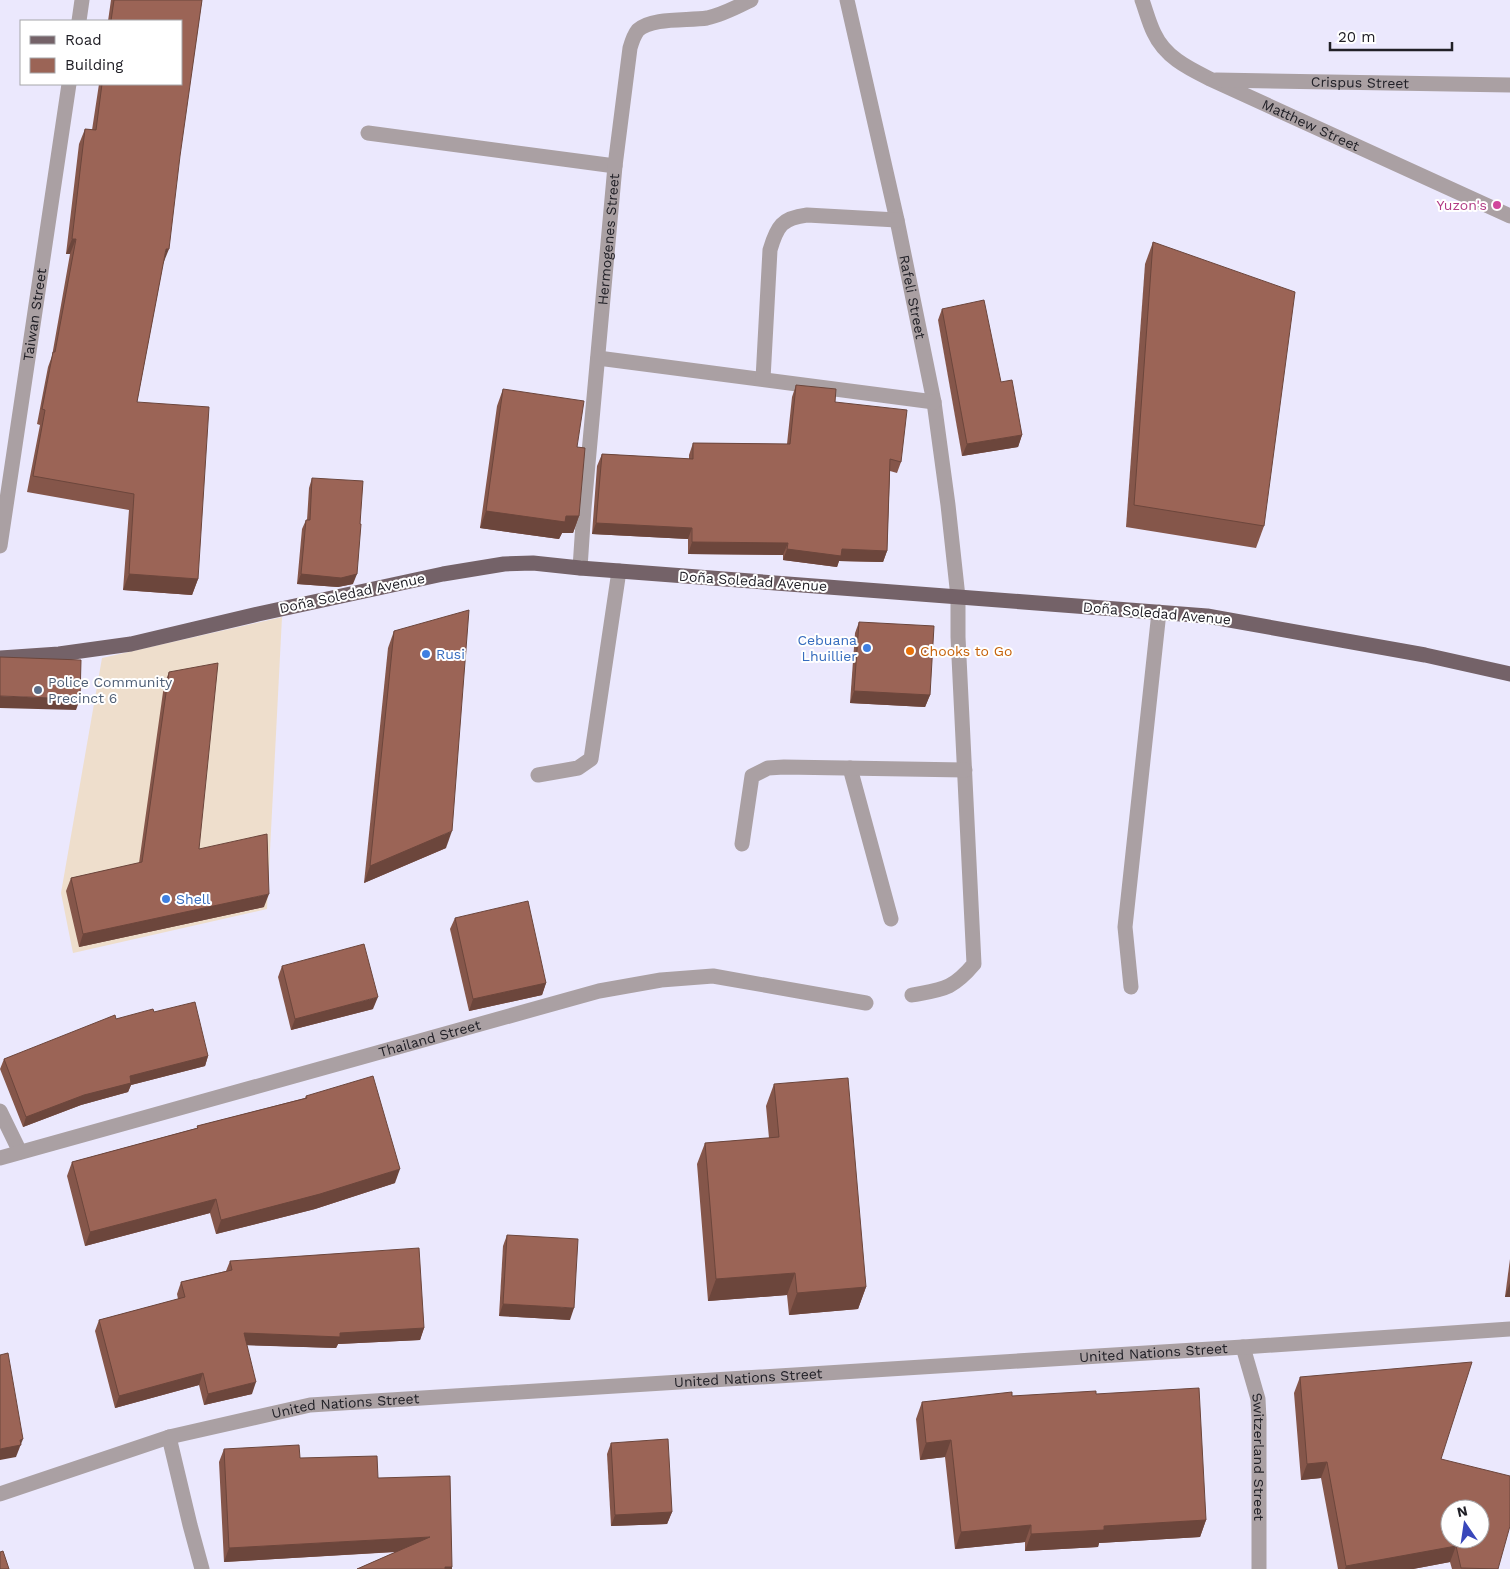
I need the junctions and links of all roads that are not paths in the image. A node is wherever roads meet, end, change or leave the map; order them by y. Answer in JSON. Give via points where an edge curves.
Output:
{"nodes":[{"id":1,"x":82,"y":0,"type":"edge"},
{"id":2,"x":751,"y":0,"type":"edge"},
{"id":3,"x":847,"y":0,"type":"edge"},
{"id":4,"x":1142,"y":0,"type":"edge"},
{"id":5,"x":79,"y":20,"type":"edge"},
{"id":6,"x":1210,"y":80,"type":"junction"},
{"id":7,"x":69,"y":85,"type":"edge"},
{"id":8,"x":1510,"y":85,"type":"edge"},
{"id":9,"x":368,"y":133,"type":"dead end"},
{"id":10,"x":615,"y":166,"type":"junction"},
{"id":11,"x":1510,"y":216,"type":"edge"},
{"id":12,"x":897,"y":220,"type":"junction"},
{"id":13,"x":598,"y":358,"type":"junction"},
{"id":14,"x":763,"y":379,"type":"junction"},
{"id":15,"x":934,"y":402,"type":"junction"},
{"id":16,"x":0,"y":546,"type":"edge"},
{"id":17,"x":580,"y":568,"type":"junction"},
{"id":18,"x":619,"y":571,"type":"junction"},
{"id":19,"x":958,"y":597,"type":"junction"},
{"id":20,"x":1159,"y":612,"type":"junction"},
{"id":21,"x":0,"y":658,"type":"edge"},
{"id":22,"x":1510,"y":674,"type":"edge"},
{"id":23,"x":850,"y":768,"type":"junction"},
{"id":24,"x":964,"y":770,"type":"junction"},
{"id":25,"x":538,"y":776,"type":"dead end"},
{"id":26,"x":742,"y":844,"type":"dead end"},
{"id":27,"x":891,"y":919,"type":"dead end"},
{"id":28,"x":1130,"y":988,"type":"dead end"},
{"id":29,"x":912,"y":995,"type":"dead end"},
{"id":30,"x":866,"y":1003,"type":"dead end"},
{"id":31,"x":0,"y":1111,"type":"edge"},
{"id":32,"x":20,"y":1152,"type":"junction"},
{"id":33,"x":0,"y":1158,"type":"edge"},
{"id":34,"x":1510,"y":1329,"type":"edge"},
{"id":35,"x":1243,"y":1347,"type":"junction"},
{"id":36,"x":169,"y":1437,"type":"junction"},
{"id":37,"x":0,"y":1494,"type":"edge"},
{"id":38,"x":202,"y":1569,"type":"edge"},
{"id":39,"x":1259,"y":1569,"type":"edge"}],
"edges":[{"from":1,"to":5,"type":"street"},
{"from":2,"to":10,"type":"street","name":"Hermogenes Street","via":[[709,18],[647,24],[633,37]]},
{"from":3,"to":12,"type":"street","name":"Rafeli Street"},
{"from":4,"to":6,"type":"street","name":"Matthew Street","via":[[1154,34],[1166,50],[1182,64]]},
{"from":6,"to":8,"type":"street","name":"Crispus Street"},
{"from":6,"to":11,"type":"street","name":"Matthew Street"},
{"from":7,"to":16,"type":"street","name":"Taiwan Street"},
{"from":9,"to":10,"type":"street"},
{"from":10,"to":13,"type":"street","name":"Hermogenes Street"},
{"from":12,"to":14,"type":"street","via":[[807,215],[793,217],[781,224],[770,250]]},
{"from":12,"to":15,"type":"street","name":"Rafeli Street"},
{"from":13,"to":14,"type":"street"},
{"from":13,"to":17,"type":"street","name":"Hermogenes Street"},
{"from":14,"to":15,"type":"street"},
{"from":15,"to":19,"type":"street","name":"Rafeli Street"},
{"from":17,"to":18,"type":"main road","name":"Doña Soledad Avenue"},
{"from":17,"to":21,"type":"main road","name":"Doña Soledad Avenue","via":[[533,563],[494,565],[413,580],[130,644]]},
{"from":18,"to":19,"type":"main road","name":"Doña Soledad Avenue"},
{"from":18,"to":25,"type":"street","via":[[591,759],[578,768]]},
{"from":19,"to":20,"type":"main road","name":"Doña Soledad Avenue"},
{"from":19,"to":24,"type":"street","name":"Rafeli Street"},
{"from":20,"to":22,"type":"main road","name":"Doña Soledad Avenue","via":[[1207,616],[1425,655]]},
{"from":20,"to":28,"type":"street","via":[[1125,927]]},
{"from":23,"to":24,"type":"street"},
{"from":23,"to":26,"type":"street","via":[[768,768],[752,776]]},
{"from":23,"to":27,"type":"street"},
{"from":24,"to":29,"type":"street","name":"Rafeli Street","via":[[974,964],[949,988]]},
{"from":30,"to":32,"type":"street","name":"Thailand Street","via":[[712,976],[608,989]]},
{"from":31,"to":32,"type":"street"},
{"from":32,"to":33,"type":"street","name":"Thailand Street"},
{"from":34,"to":35,"type":"street","name":"United Nations Street"},
{"from":35,"to":36,"type":"street","name":"United Nations Street","via":[[310,1405]]},
{"from":35,"to":39,"type":"street","name":"Switzerland Street","via":[[1258,1399]]},
{"from":36,"to":37,"type":"street","name":"United Nations Street"},
{"from":36,"to":38,"type":"street"}]}
